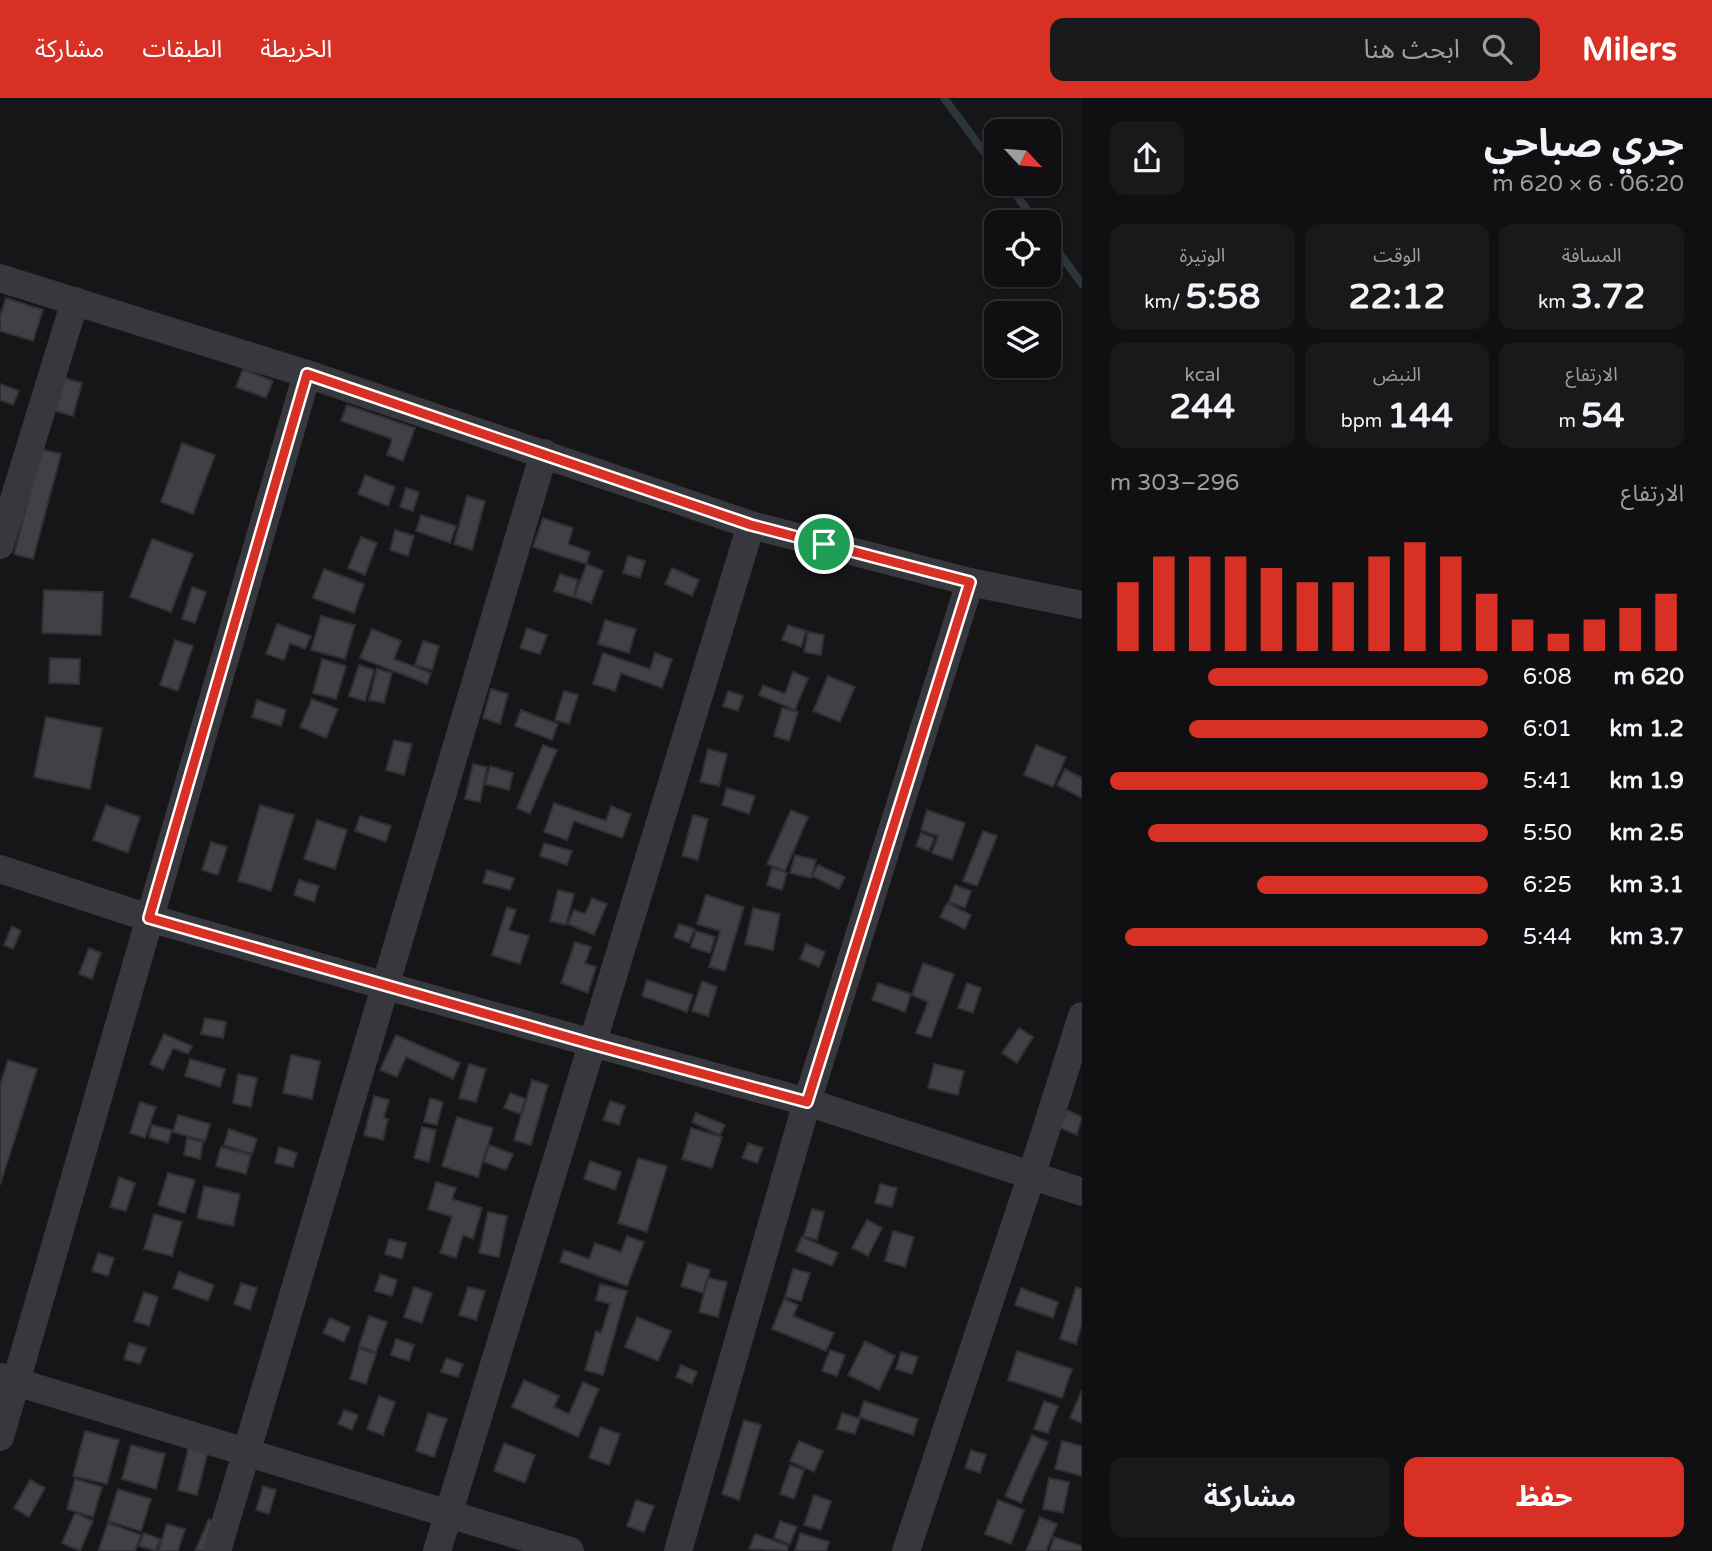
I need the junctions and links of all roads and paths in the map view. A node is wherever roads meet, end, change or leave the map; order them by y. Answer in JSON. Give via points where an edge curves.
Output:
{"nodes":[{"id":1,"x":0,"y":278,"type":"edge"},
{"id":2,"x":75,"y":301,"type":"junction"},
{"id":3,"x":307,"y":374,"type":"junction"},
{"id":4,"x":544,"y":453,"type":"junction"},
{"id":5,"x":751,"y":525,"type":"junction"},
{"id":6,"x":0,"y":545,"type":"edge"},
{"id":7,"x":970,"y":582,"type":"junction"},
{"id":8,"x":1082,"y":605,"type":"edge"},
{"id":9,"x":0,"y":869,"type":"edge"},
{"id":10,"x":149,"y":918,"type":"junction"},
{"id":11,"x":386,"y":986,"type":"junction"},
{"id":12,"x":1082,"y":1016,"type":"edge"},
{"id":13,"x":592,"y":1044,"type":"junction"},
{"id":14,"x":807,"y":1102,"type":"junction"},
{"id":15,"x":1031,"y":1177,"type":"junction"},
{"id":16,"x":1082,"y":1192,"type":"edge"},
{"id":17,"x":9,"y":1379,"type":"edge"},
{"id":18,"x":0,"y":1437,"type":"edge"},
{"id":19,"x":246,"y":1453,"type":"junction"},
{"id":20,"x":448,"y":1514,"type":"junction"},
{"id":21,"x":217,"y":1551,"type":"edge"},
{"id":22,"x":437,"y":1551,"type":"edge"},
{"id":23,"x":570,"y":1551,"type":"edge"},
{"id":24,"x":678,"y":1551,"type":"edge"},
{"id":25,"x":906,"y":1551,"type":"edge"}],
"edges":[{"from":1,"to":2,"type":"street"},
{"from":2,"to":3,"type":"street"},
{"from":2,"to":6,"type":"street"},
{"from":3,"to":4,"type":"street"},
{"from":3,"to":10,"type":"street"},
{"from":4,"to":5,"type":"street"},
{"from":4,"to":11,"type":"street"},
{"from":5,"to":7,"type":"street"},
{"from":5,"to":13,"type":"street"},
{"from":7,"to":8,"type":"street"},
{"from":7,"to":14,"type":"street"},
{"from":9,"to":10,"type":"street"},
{"from":10,"to":11,"type":"street"},
{"from":10,"to":17,"type":"street"},
{"from":11,"to":13,"type":"street"},
{"from":11,"to":19,"type":"street"},
{"from":12,"to":15,"type":"street"},
{"from":13,"to":14,"type":"street"},
{"from":13,"to":20,"type":"street"},
{"from":14,"to":15,"type":"street"},
{"from":14,"to":24,"type":"street"},
{"from":15,"to":16,"type":"street"},
{"from":15,"to":25,"type":"street"},
{"from":17,"to":18,"type":"street"},
{"from":17,"to":19,"type":"street"},
{"from":19,"to":20,"type":"street"},
{"from":19,"to":21,"type":"street"},
{"from":20,"to":22,"type":"street"},
{"from":20,"to":23,"type":"street"}]}
